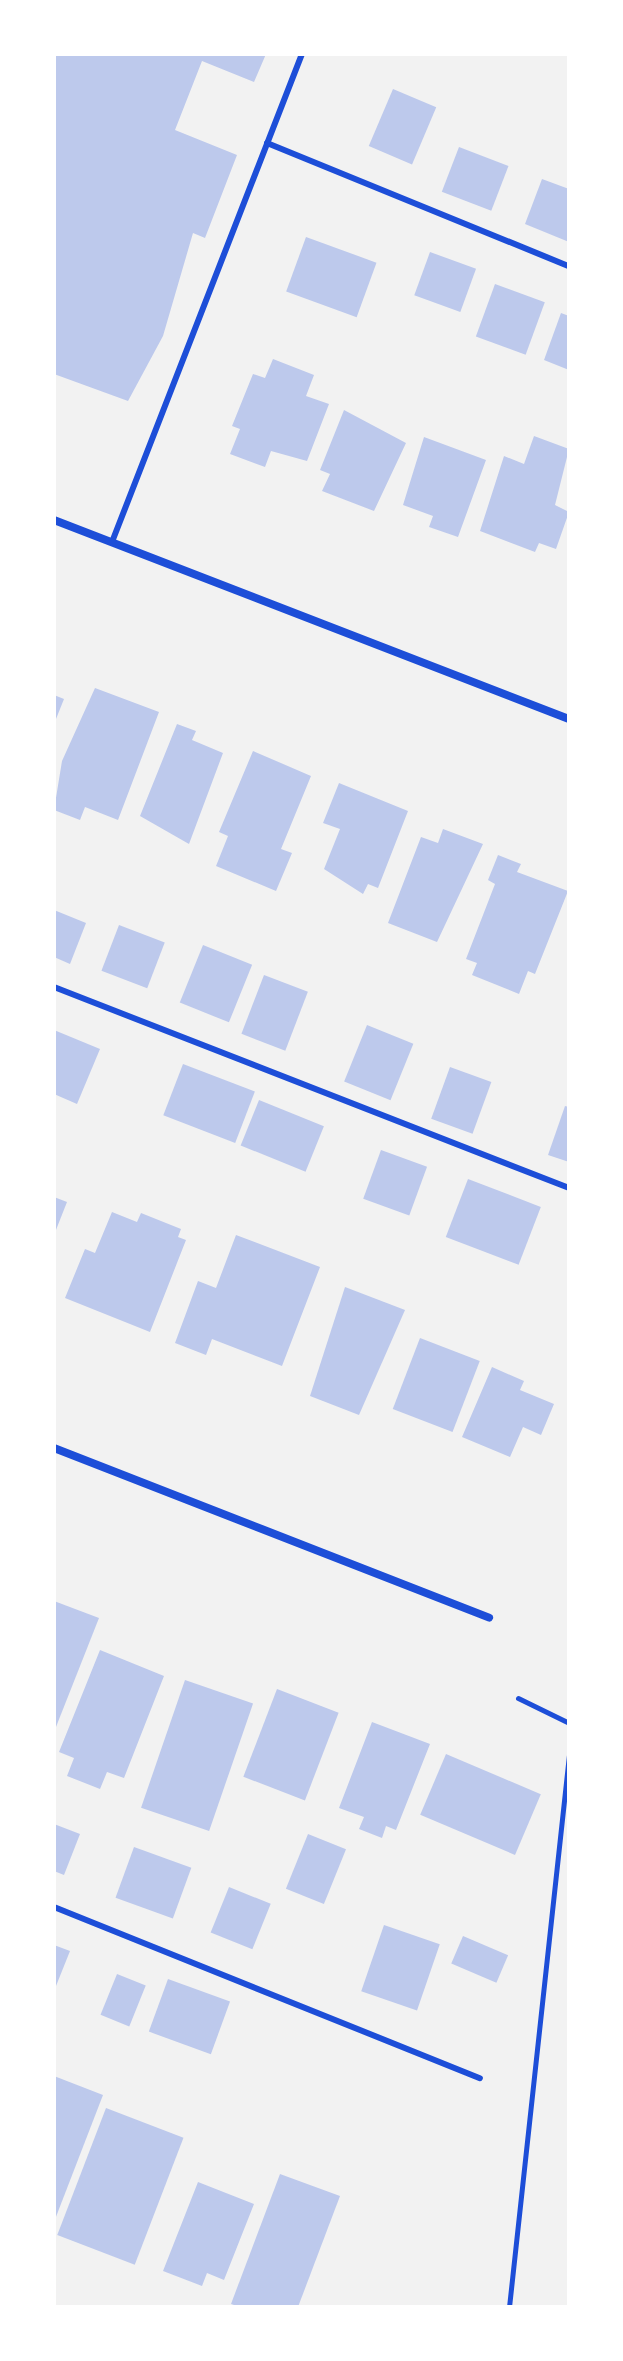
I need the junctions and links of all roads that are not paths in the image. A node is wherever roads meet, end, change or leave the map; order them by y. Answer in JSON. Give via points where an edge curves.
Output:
{"nodes":[{"id":1,"x":302,"y":54,"type":"edge"},
{"id":2,"x":267,"y":143,"type":"junction"},
{"id":3,"x":569,"y":266,"type":"edge"},
{"id":4,"x":54,"y":520,"type":"edge"},
{"id":5,"x":112,"y":542,"type":"junction"},
{"id":6,"x":569,"y":719,"type":"edge"},
{"id":7,"x":54,"y":987,"type":"edge"},
{"id":8,"x":569,"y":1188,"type":"edge"},
{"id":9,"x":54,"y":1448,"type":"edge"},
{"id":10,"x":489,"y":1618,"type":"dead end"},
{"id":11,"x":54,"y":1907,"type":"edge"},
{"id":12,"x":480,"y":2078,"type":"dead end"}],
"edges":[{"from":1,"to":2,"type":"lane"},
{"from":2,"to":3,"type":"lane"},
{"from":2,"to":5,"type":"lane"},
{"from":4,"to":5,"type":"street"},
{"from":5,"to":6,"type":"street"},
{"from":7,"to":8,"type":"lane"},
{"from":9,"to":10,"type":"street"},
{"from":11,"to":12,"type":"lane"}]}
